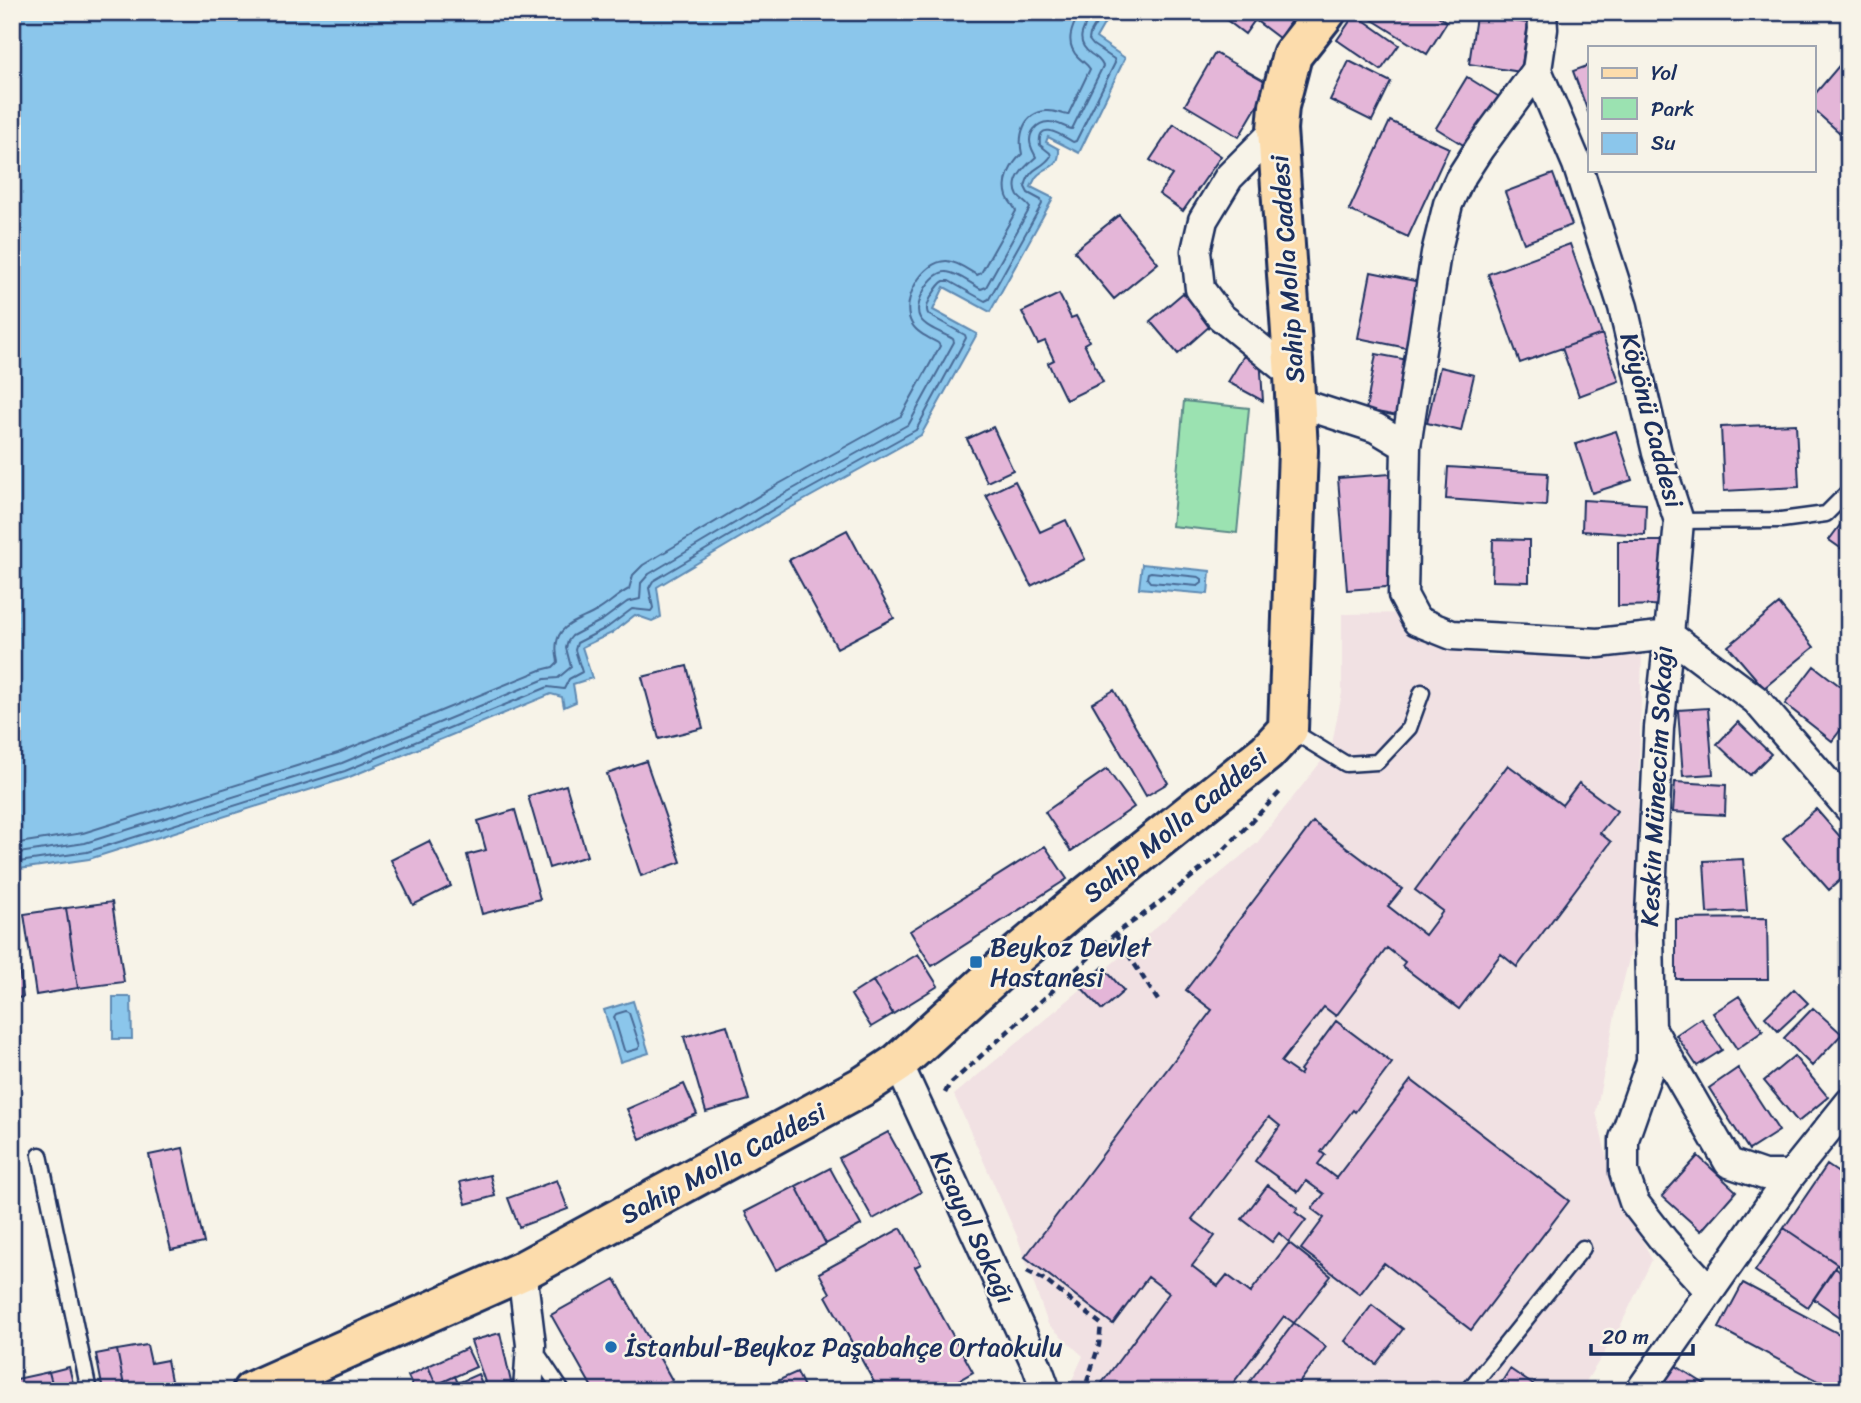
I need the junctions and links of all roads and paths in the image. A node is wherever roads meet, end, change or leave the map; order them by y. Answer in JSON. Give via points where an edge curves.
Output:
{"nodes":[{"id":1,"x":1326,"y":12,"type":"edge"},
{"id":2,"x":1542,"y":12,"type":"edge"},
{"id":3,"x":1537,"y":70,"type":"junction"},
{"id":4,"x":1277,"y":129,"type":"junction"},
{"id":5,"x":1295,"y":389,"type":"junction"},
{"id":6,"x":1406,"y":446,"type":"junction"},
{"id":7,"x":1849,"y":491,"type":"edge"},
{"id":8,"x":1679,"y":521,"type":"junction"},
{"id":9,"x":1668,"y":635,"type":"junction"},
{"id":10,"x":1422,"y":692,"type":"dead end"},
{"id":11,"x":1288,"y":729,"type":"junction"},
{"id":12,"x":1284,"y":788,"type":"dead end"},
{"id":13,"x":1849,"y":808,"type":"edge"},
{"id":14,"x":1115,"y":934,"type":"junction"},
{"id":15,"x":1159,"y":1002,"type":"dead end"},
{"id":16,"x":1651,"y":1028,"type":"junction"},
{"id":17,"x":898,"y":1063,"type":"junction"},
{"id":18,"x":943,"y":1096,"type":"dead end"},
{"id":19,"x":1849,"y":1103,"type":"edge"},
{"id":20,"x":40,"y":1155,"type":"dead end"},
{"id":21,"x":1791,"y":1175,"type":"junction"},
{"id":22,"x":1583,"y":1248,"type":"dead end"},
{"id":23,"x":1020,"y":1267,"type":"dead end"},
{"id":24,"x":522,"y":1271,"type":"junction"},
{"id":25,"x":1710,"y":1291,"type":"junction"},
{"id":26,"x":531,"y":1345,"type":"junction"},
{"id":27,"x":89,"y":1391,"type":"edge"},
{"id":28,"x":252,"y":1391,"type":"edge"},
{"id":29,"x":528,"y":1391,"type":"edge"},
{"id":30,"x":562,"y":1391,"type":"edge"},
{"id":31,"x":1046,"y":1391,"type":"edge"},
{"id":32,"x":1084,"y":1391,"type":"edge"},
{"id":33,"x":1468,"y":1391,"type":"edge"},
{"id":34,"x":1640,"y":1391,"type":"edge"}],
"edges":[{"from":1,"to":4,"type":"main road","name":"Sahip Molla Caddesi","via":[[1292,55]]},
{"from":2,"to":3,"type":"street"},
{"from":3,"to":6,"type":"street","name":"Keskin Müneccim Sokağı","via":[[1479,149],[1448,204]]},
{"from":3,"to":8,"type":"street","name":"Köyönü Caddesi","via":[[1577,164],[1619,294],[1657,453]]},
{"from":4,"to":5,"type":"main road","name":"Sahip Molla Caddesi"},
{"from":4,"to":5,"type":"street","via":[[1229,177],[1203,220],[1196,251],[1200,289],[1220,316]]},
{"from":5,"to":6,"type":"street"},
{"from":5,"to":11,"type":"main road","name":"Sahip Molla Caddesi","via":[[1298,450]]},
{"from":6,"to":9,"type":"street","name":"Keskin Müneccim Sokağı","via":[[1403,594],[1417,621],[1452,635],[1598,643]]},
{"from":7,"to":8,"type":"lane","via":[[1826,514],[1781,520]]},
{"from":8,"to":9,"type":"street","name":"Köyönü Caddesi"},
{"from":9,"to":13,"type":"street","via":[[1756,700]]},
{"from":9,"to":16,"type":"street","name":"Keskin Müneccim Sokağı","via":[[1658,728],[1649,936]]},
{"from":10,"to":11,"type":"lane","via":[[1409,728],[1377,762],[1346,764]]},
{"from":11,"to":17,"type":"main road","name":"Sahip Molla Caddesi","via":[[1267,752],[1018,954]]},
{"from":12,"to":14,"type":"path","via":[[1218,856]]},
{"from":14,"to":15,"type":"path"},
{"from":14,"to":18,"type":"path","via":[[948,1085]]},
{"from":16,"to":21,"type":"street","name":"Keskin Müneccim Sokağı","via":[[1729,1163],[1764,1175]]},
{"from":16,"to":25,"type":"street","name":"Keskin Müneccim Sokağı","via":[[1651,1062],[1624,1139],[1624,1172],[1634,1202]]},
{"from":17,"to":24,"type":"main road","name":"Sahip Molla Caddesi"},
{"from":17,"to":31,"type":"street","name":"Kısayol Sokağı"},
{"from":19,"to":21,"type":"street"},
{"from":20,"to":27,"type":"lane"},
{"from":21,"to":25,"type":"street"},
{"from":22,"to":33,"type":"lane"},
{"from":23,"to":32,"type":"path","via":[[1101,1324]]},
{"from":24,"to":26,"type":"street"},
{"from":24,"to":28,"type":"main road","name":"Sahip Molla Caddesi"},
{"from":25,"to":34,"type":"street"},
{"from":26,"to":29,"type":"street"},
{"from":26,"to":30,"type":"lane"}]}
